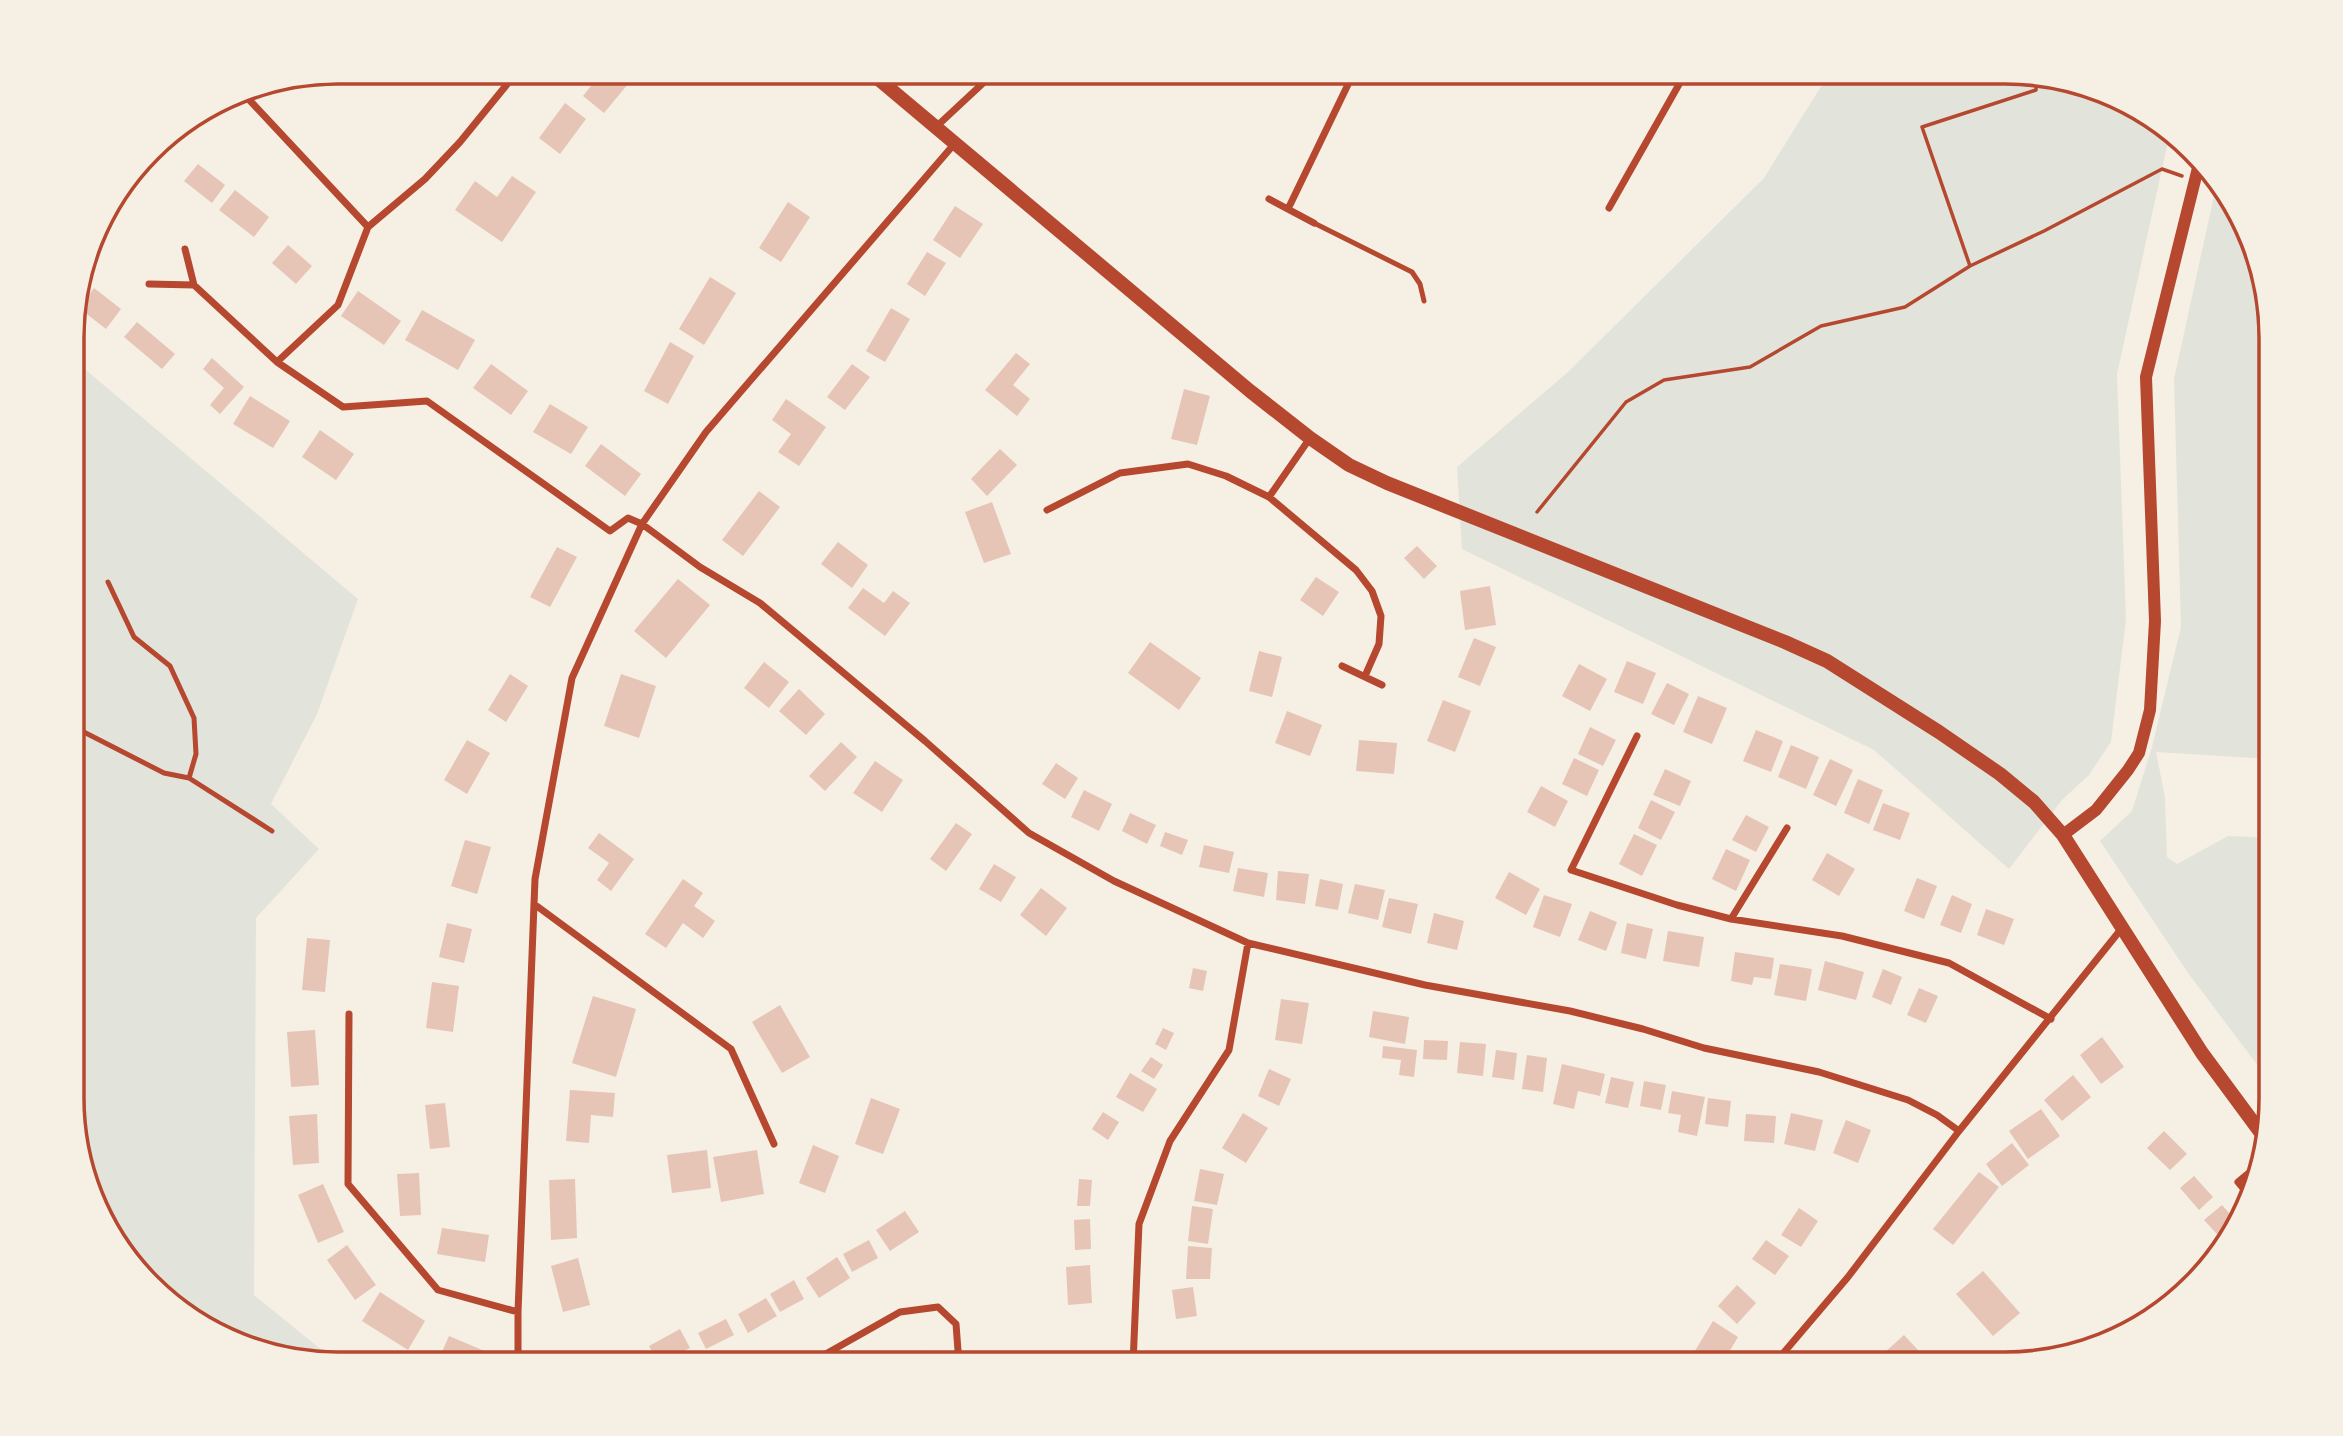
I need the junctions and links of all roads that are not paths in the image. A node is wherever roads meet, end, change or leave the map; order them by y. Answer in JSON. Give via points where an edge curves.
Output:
{"nodes":[{"id":1,"x":507,"y":84,"type":"edge"},
{"id":2,"x":885,"y":84,"type":"edge"},
{"id":3,"x":982,"y":84,"type":"edge"},
{"id":4,"x":1348,"y":84,"type":"edge"},
{"id":5,"x":1679,"y":84,"type":"edge"},
{"id":6,"x":249,"y":100,"type":"edge"},
{"id":7,"x":937,"y":126,"type":"junction"},
{"id":8,"x":956,"y":142,"type":"junction"},
{"id":9,"x":2197,"y":171,"type":"edge"},
{"id":10,"x":1269,"y":199,"type":"dead end"},
{"id":11,"x":1609,"y":208,"type":"dead end"},
{"id":12,"x":1288,"y":209,"type":"junction"},
{"id":13,"x":1314,"y":223,"type":"joint"},
{"id":14,"x":368,"y":227,"type":"junction"},
{"id":15,"x":185,"y":249,"type":"dead end"},
{"id":16,"x":149,"y":284,"type":"dead end"},
{"id":17,"x":194,"y":285,"type":"junction"},
{"id":18,"x":1424,"y":301,"type":"dead end"},
{"id":19,"x":277,"y":362,"type":"junction"},
{"id":20,"x":1310,"y":439,"type":"junction"},
{"id":21,"x":1269,"y":497,"type":"junction"},
{"id":22,"x":1047,"y":510,"type":"dead end"},
{"id":23,"x":642,"y":524,"type":"junction"},
{"id":24,"x":108,"y":582,"type":"dead end"},
{"id":25,"x":1342,"y":666,"type":"dead end"},
{"id":26,"x":1365,"y":676,"type":"junction"},
{"id":27,"x":1382,"y":685,"type":"dead end"},
{"id":28,"x":84,"y":732,"type":"edge"},
{"id":29,"x":1637,"y":736,"type":"dead end"},
{"id":30,"x":189,"y":778,"type":"junction"},
{"id":31,"x":1787,"y":828,"type":"dead end"},
{"id":32,"x":272,"y":831,"type":"dead end"},
{"id":33,"x":2063,"y":835,"type":"junction"},
{"id":34,"x":534,"y":904,"type":"junction"},
{"id":35,"x":1731,"y":919,"type":"junction"},
{"id":36,"x":2123,"y":928,"type":"junction"},
{"id":37,"x":1248,"y":943,"type":"junction"},
{"id":38,"x":349,"y":1014,"type":"dead end"},
{"id":39,"x":2051,"y":1019,"type":"junction"},
{"id":40,"x":2257,"y":1128,"type":"edge"},
{"id":41,"x":1959,"y":1131,"type":"junction"},
{"id":42,"x":774,"y":1144,"type":"dead end"},
{"id":43,"x":2247,"y":1174,"type":"edge"},
{"id":44,"x":2243,"y":1188,"type":"edge"},
{"id":45,"x":518,"y":1312,"type":"junction"},
{"id":46,"x":518,"y":1352,"type":"edge"},
{"id":47,"x":829,"y":1352,"type":"edge"},
{"id":48,"x":958,"y":1352,"type":"edge"},
{"id":49,"x":1134,"y":1352,"type":"edge"},
{"id":50,"x":1784,"y":1352,"type":"edge"}],
"edges":[{"from":1,"to":14,"type":"street","via":[[425,179]]},
{"from":2,"to":7,"type":"main road"},
{"from":3,"to":7,"type":"street"},
{"from":4,"to":12,"type":"street"},
{"from":5,"to":11,"type":"street"},
{"from":6,"to":14,"type":"street"},
{"from":7,"to":8,"type":"main road"},
{"from":8,"to":20,"type":"main road"},
{"from":8,"to":23,"type":"street","via":[[706,432]]},
{"from":9,"to":33,"type":"street","via":[[2146,377],[2155,621],[2150,710],[2139,753],[2129,770],[2096,810]]},
{"from":10,"to":12,"type":"street"},
{"from":12,"to":13,"type":"street"},
{"from":13,"to":18,"type":"lane","via":[[1412,272]]},
{"from":14,"to":19,"type":"street","via":[[338,306]]},
{"from":15,"to":17,"type":"street"},
{"from":16,"to":17,"type":"street"},
{"from":17,"to":19,"type":"street"},
{"from":19,"to":23,"type":"street","via":[[343,407],[427,401],[610,531],[628,518]]},
{"from":20,"to":21,"type":"street"},
{"from":20,"to":33,"type":"main road","via":[[1387,483],[1827,662],[2000,774],[2034,802]]},
{"from":21,"to":22,"type":"street","via":[[1188,464],[1120,473]]},
{"from":21,"to":26,"type":"street","via":[[1356,570],[1372,591],[1381,616],[1379,644]]},
{"from":23,"to":34,"type":"street","via":[[572,678]]},
{"from":23,"to":37,"type":"street","via":[[760,603],[1029,833],[1114,881]]},
{"from":24,"to":30,"type":"lane","via":[[134,637],[170,666],[194,718],[196,754]]},
{"from":25,"to":26,"type":"street"},
{"from":26,"to":27,"type":"street"},
{"from":28,"to":30,"type":"lane","via":[[164,773]]},
{"from":29,"to":35,"type":"street","via":[[1571,870]]},
{"from":30,"to":32,"type":"lane"},
{"from":31,"to":35,"type":"street"},
{"from":33,"to":36,"type":"main road"},
{"from":34,"to":42,"type":"street","via":[[731,1049]]},
{"from":34,"to":45,"type":"street"},
{"from":35,"to":39,"type":"street","via":[[1842,936],[1949,963]]},
{"from":36,"to":39,"type":"street"},
{"from":36,"to":40,"type":"main road","via":[[2202,1053]]},
{"from":37,"to":41,"type":"street","via":[[1425,985],[1570,1012],[1704,1048],[1819,1072],[1908,1100]]},
{"from":37,"to":49,"type":"street","via":[[1229,1050],[1170,1141],[1139,1224]]},
{"from":38,"to":45,"type":"street","via":[[348,1184],[438,1290]]},
{"from":39,"to":41,"type":"street"},
{"from":41,"to":50,"type":"street","via":[[1848,1278]]},
{"from":43,"to":44,"type":"street","via":[[2238,1182]]},
{"from":45,"to":46,"type":"street"},
{"from":47,"to":48,"type":"street","via":[[900,1312],[938,1307],[956,1324]]}]}
